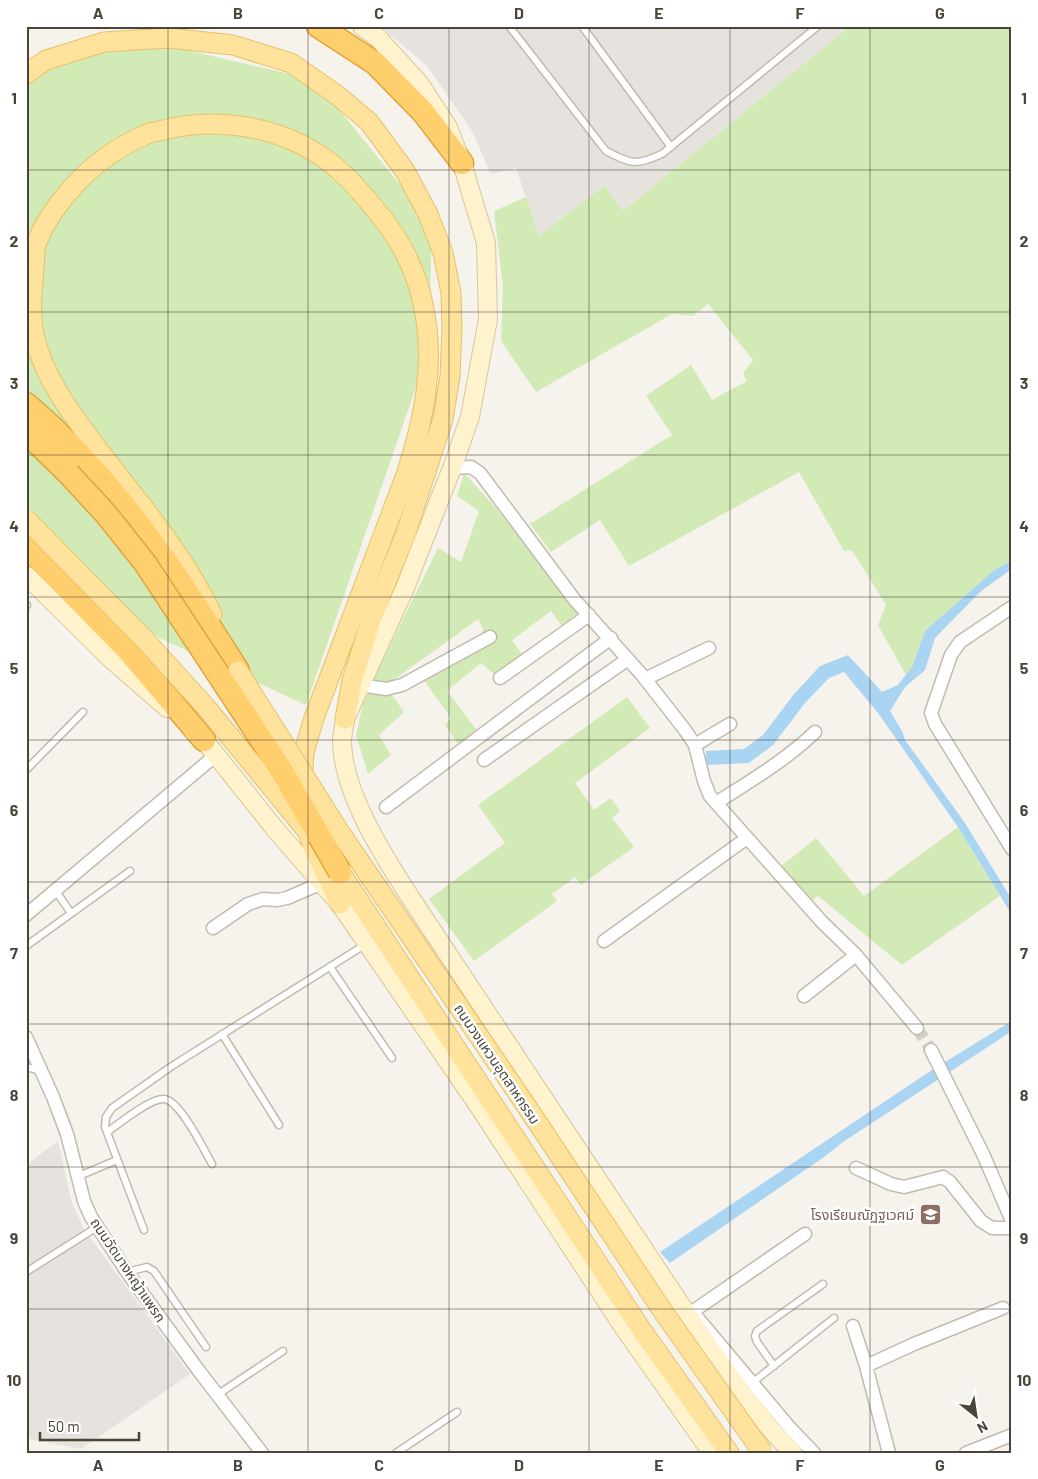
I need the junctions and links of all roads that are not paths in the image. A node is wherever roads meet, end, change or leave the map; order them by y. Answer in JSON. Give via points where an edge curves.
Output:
{"nodes":[{"id":1,"x":318,"y":26,"type":"edge"},
{"id":2,"x":362,"y":26,"type":"edge"},
{"id":3,"x":509,"y":26,"type":"edge"},
{"id":4,"x":582,"y":26,"type":"edge"},
{"id":5,"x":818,"y":26,"type":"edge"},
{"id":6,"x":26,"y":74,"type":"edge"},
{"id":7,"x":671,"y":146,"type":"junction"},
{"id":8,"x":462,"y":163,"type":"junction"},
{"id":9,"x":26,"y":404,"type":"edge"},
{"id":10,"x":26,"y":432,"type":"edge"},
{"id":11,"x":452,"y":468,"type":"junction"},
{"id":12,"x":26,"y":519,"type":"edge"},
{"id":13,"x":26,"y":546,"type":"edge"},
{"id":14,"x":26,"y":574,"type":"edge"},
{"id":15,"x":1012,"y":607,"type":"edge"},
{"id":16,"x":589,"y":615,"type":"junction"},
{"id":17,"x":490,"y":637,"type":"dead end"},
{"id":18,"x":611,"y":638,"type":"junction"},
{"id":19,"x":709,"y":648,"type":"dead end"},
{"id":20,"x":628,"y":659,"type":"junction"},
{"id":21,"x":238,"y":671,"type":"junction"},
{"id":22,"x":500,"y":678,"type":"dead end"},
{"id":23,"x":645,"y":679,"type":"junction"},
{"id":24,"x":360,"y":685,"type":"junction"},
{"id":25,"x":83,"y":712,"type":"dead end"},
{"id":26,"x":344,"y":719,"type":"junction"},
{"id":27,"x":730,"y":724,"type":"dead end"},
{"id":28,"x":814,"y":732,"type":"dead end"},
{"id":29,"x":695,"y":746,"type":"junction"},
{"id":30,"x":210,"y":748,"type":"junction"},
{"id":31,"x":484,"y":760,"type":"dead end"},
{"id":32,"x":26,"y":770,"type":"edge"},
{"id":33,"x":716,"y":803,"type":"junction"},
{"id":34,"x":386,"y":807,"type":"dead end"},
{"id":35,"x":747,"y":838,"type":"junction"},
{"id":36,"x":1012,"y":848,"type":"edge"},
{"id":37,"x":130,"y":871,"type":"dead end"},
{"id":38,"x":331,"y":878,"type":"junction"},
{"id":39,"x":55,"y":890,"type":"junction"},
{"id":40,"x":340,"y":904,"type":"junction"},
{"id":41,"x":72,"y":914,"type":"junction"},
{"id":42,"x":26,"y":915,"type":"edge"},
{"id":43,"x":213,"y":928,"type":"dead end"},
{"id":44,"x":604,"y":941,"type":"dead end"},
{"id":45,"x":367,"y":944,"type":"junction"},
{"id":46,"x":26,"y":946,"type":"edge"},
{"id":47,"x":856,"y":954,"type":"junction"},
{"id":48,"x":330,"y":967,"type":"junction"},
{"id":49,"x":804,"y":996,"type":"dead end"},
{"id":50,"x":917,"y":1028,"type":"tunnel mouth"},
{"id":51,"x":222,"y":1034,"type":"junction"},
{"id":52,"x":26,"y":1037,"type":"edge"},
{"id":53,"x":933,"y":1055,"type":"tunnel mouth"},
{"id":54,"x":392,"y":1058,"type":"dead end"},
{"id":55,"x":26,"y":1067,"type":"edge"},
{"id":56,"x":42,"y":1071,"type":"junction"},
{"id":57,"x":279,"y":1125,"type":"dead end"},
{"id":58,"x":107,"y":1132,"type":"junction"},
{"id":59,"x":117,"y":1160,"type":"junction"},
{"id":60,"x":212,"y":1164,"type":"dead end"},
{"id":61,"x":856,"y":1168,"type":"dead end"},
{"id":62,"x":79,"y":1176,"type":"junction"},
{"id":63,"x":1012,"y":1221,"type":"edge"},
{"id":64,"x":97,"y":1226,"type":"junction"},
{"id":65,"x":1012,"y":1228,"type":"edge"},
{"id":66,"x":144,"y":1230,"type":"dead end"},
{"id":67,"x":805,"y":1234,"type":"dead end"},
{"id":68,"x":26,"y":1272,"type":"edge"},
{"id":69,"x":128,"y":1272,"type":"junction"},
{"id":70,"x":664,"y":1279,"type":"junction"},
{"id":71,"x":823,"y":1284,"type":"dead end"},
{"id":72,"x":1003,"y":1308,"type":"dead end"},
{"id":73,"x":692,"y":1312,"type":"junction"},
{"id":74,"x":834,"y":1318,"type":"dead end"},
{"id":75,"x":853,"y":1326,"type":"dead end"},
{"id":76,"x":206,"y":1347,"type":"dead end"},
{"id":77,"x":283,"y":1351,"type":"dead end"},
{"id":78,"x":774,"y":1366,"type":"junction"},
{"id":79,"x":866,"y":1366,"type":"junction"},
{"id":80,"x":752,"y":1383,"type":"junction"},
{"id":81,"x":217,"y":1396,"type":"junction"},
{"id":82,"x":457,"y":1412,"type":"dead end"},
{"id":83,"x":1012,"y":1435,"type":"edge"},
{"id":84,"x":262,"y":1453,"type":"edge"},
{"id":85,"x":396,"y":1453,"type":"edge"},
{"id":86,"x":712,"y":1453,"type":"edge"},
{"id":87,"x":729,"y":1453,"type":"edge"},
{"id":88,"x":763,"y":1453,"type":"edge"},
{"id":89,"x":793,"y":1453,"type":"edge"},
{"id":90,"x":814,"y":1453,"type":"edge"},
{"id":91,"x":889,"y":1453,"type":"edge"},
{"id":92,"x":966,"y":1453,"type":"edge"}],
"edges":[{"from":1,"to":8,"type":"highway","via":[[375,63],[423,112]]},
{"from":2,"to":8,"type":"street","via":[[378,38],[419,83],[448,126]]},
{"from":3,"to":7,"type":"lane","via":[[606,151],[626,161],[643,162]]},
{"from":4,"to":7,"type":"lane"},
{"from":5,"to":7,"type":"lane"},
{"from":6,"to":26,"type":"main road","via":[[46,60],[104,42],[169,38],[233,45],[292,64],[369,122],[405,171],[428,214],[443,254],[451,293],[450,376],[443,420],[406,533],[373,614]]},
{"from":8,"to":11,"type":"street","via":[[486,243],[488,319],[470,417]]},
{"from":9,"to":21,"type":"highway","via":[[84,459],[124,505],[189,592]]},
{"from":10,"to":38,"type":"highway","bridge":true,"via":[[106,514],[145,563],[249,719],[308,815]]},
{"from":11,"to":16,"type":"street","via":[[471,467],[480,473]]},
{"from":11,"to":24,"type":"street","via":[[405,588]]},
{"from":12,"to":38,"type":"main road","name":"ถนนวงแหวนอุตสาหกรรม","bridge":true,"via":[[205,706],[265,778]]},
{"from":13,"to":30,"type":"highway","via":[[126,648]]},
{"from":14,"to":30,"type":"street","via":[[111,659]]},
{"from":15,"to":36,"type":"street","via":[[960,642],[951,655],[931,712],[935,724]]},
{"from":16,"to":18,"type":"street"},
{"from":16,"to":22,"type":"street"},
{"from":17,"to":24,"type":"street","via":[[402,685],[386,689]]},
{"from":18,"to":20,"type":"street"},
{"from":18,"to":34,"type":"street"},
{"from":19,"to":23,"type":"street"},
{"from":20,"to":23,"type":"street"},
{"from":20,"to":31,"type":"street"},
{"from":21,"to":40,"type":"main road","name":"ถนนวงแหวนอุตสาหกรรม","via":[[210,610],[173,547],[71,414],[42,363],[34,333],[31,300],[36,247],[46,222],[62,200],[80,179],[124,146],[151,133],[188,125],[235,125],[281,136],[319,155],[356,186],[388,225],[411,265],[423,302],[429,339],[429,372],[420,431],[304,752],[302,780],[306,825]]},
{"from":21,"to":88,"type":"main road","name":"ถนนวงแหวนอุตสาหกรรม","bridge":true,"via":[[341,834],[664,1313]]},
{"from":23,"to":29,"type":"street"},
{"from":24,"to":26,"type":"street"},
{"from":25,"to":32,"type":"lane"},
{"from":26,"to":70,"type":"street","via":[[345,768],[355,797],[389,864]]},
{"from":27,"to":29,"type":"street"},
{"from":28,"to":33,"type":"street","via":[[773,766]]},
{"from":29,"to":33,"type":"street","via":[[704,780]]},
{"from":30,"to":38,"type":"street","via":[[275,829]]},
{"from":30,"to":39,"type":"street"},
{"from":33,"to":35,"type":"street"},
{"from":35,"to":44,"type":"street"},
{"from":35,"to":47,"type":"street","via":[[822,922]]},
{"from":37,"to":41,"type":"lane"},
{"from":38,"to":40,"type":"street"},
{"from":38,"to":43,"type":"street","via":[[287,898],[263,899],[248,904]]},
{"from":38,"to":87,"type":"main road","name":"ถนนวงแหวนอุตสาหกรรม"},
{"from":39,"to":41,"type":"lane"},
{"from":39,"to":42,"type":"street"},
{"from":40,"to":45,"type":"street"},
{"from":41,"to":46,"type":"lane"},
{"from":45,"to":48,"type":"lane"},
{"from":45,"to":86,"type":"street","via":[[478,1105],[622,1325]]},
{"from":47,"to":49,"type":"street"},
{"from":47,"to":50,"type":"street"},
{"from":48,"to":51,"type":"lane"},
{"from":48,"to":54,"type":"lane"},
{"from":51,"to":57,"type":"lane"},
{"from":51,"to":58,"type":"lane","via":[[112,1108],[106,1117]]},
{"from":52,"to":56,"type":"street","name":"ถนนวัดบางหญ้าแพรก"},
{"from":53,"to":63,"type":"street","via":[[983,1154]]},
{"from":55,"to":56,"type":"lane"},
{"from":56,"to":62,"type":"street","name":"ถนนวัดบางหญ้าแพรก","via":[[67,1134]]},
{"from":58,"to":59,"type":"lane"},
{"from":58,"to":60,"type":"lane","via":[[150,1103],[163,1099],[170,1101],[180,1110]]},
{"from":59,"to":62,"type":"lane"},
{"from":59,"to":66,"type":"lane"},
{"from":61,"to":65,"type":"street","via":[[904,1187],[943,1177],[981,1221],[992,1228]]},
{"from":62,"to":64,"type":"street","name":"ถนนวัดบางหญ้าแพรก","via":[[84,1202]]},
{"from":64,"to":68,"type":"lane"},
{"from":64,"to":69,"type":"street","name":"ถนนวัดบางหญ้าแพรก"},
{"from":67,"to":73,"type":"street"},
{"from":69,"to":76,"type":"lane","via":[[147,1267],[154,1271]]},
{"from":69,"to":81,"type":"street","name":"ถนนวัดบางหญ้าแพรก"},
{"from":70,"to":73,"type":"street"},
{"from":70,"to":89,"type":"street","via":[[748,1402]]},
{"from":71,"to":78,"type":"lane","via":[[757,1331],[757,1342]]},
{"from":72,"to":79,"type":"street"},
{"from":73,"to":80,"type":"street"},
{"from":74,"to":78,"type":"lane"},
{"from":75,"to":79,"type":"street"},
{"from":77,"to":81,"type":"lane"},
{"from":78,"to":80,"type":"lane"},
{"from":79,"to":91,"type":"street"},
{"from":80,"to":90,"type":"street"},
{"from":81,"to":84,"type":"street","name":"ถนนวัดบางหญ้าแพรก"},
{"from":82,"to":85,"type":"lane"},
{"from":83,"to":92,"type":"street"}]}
